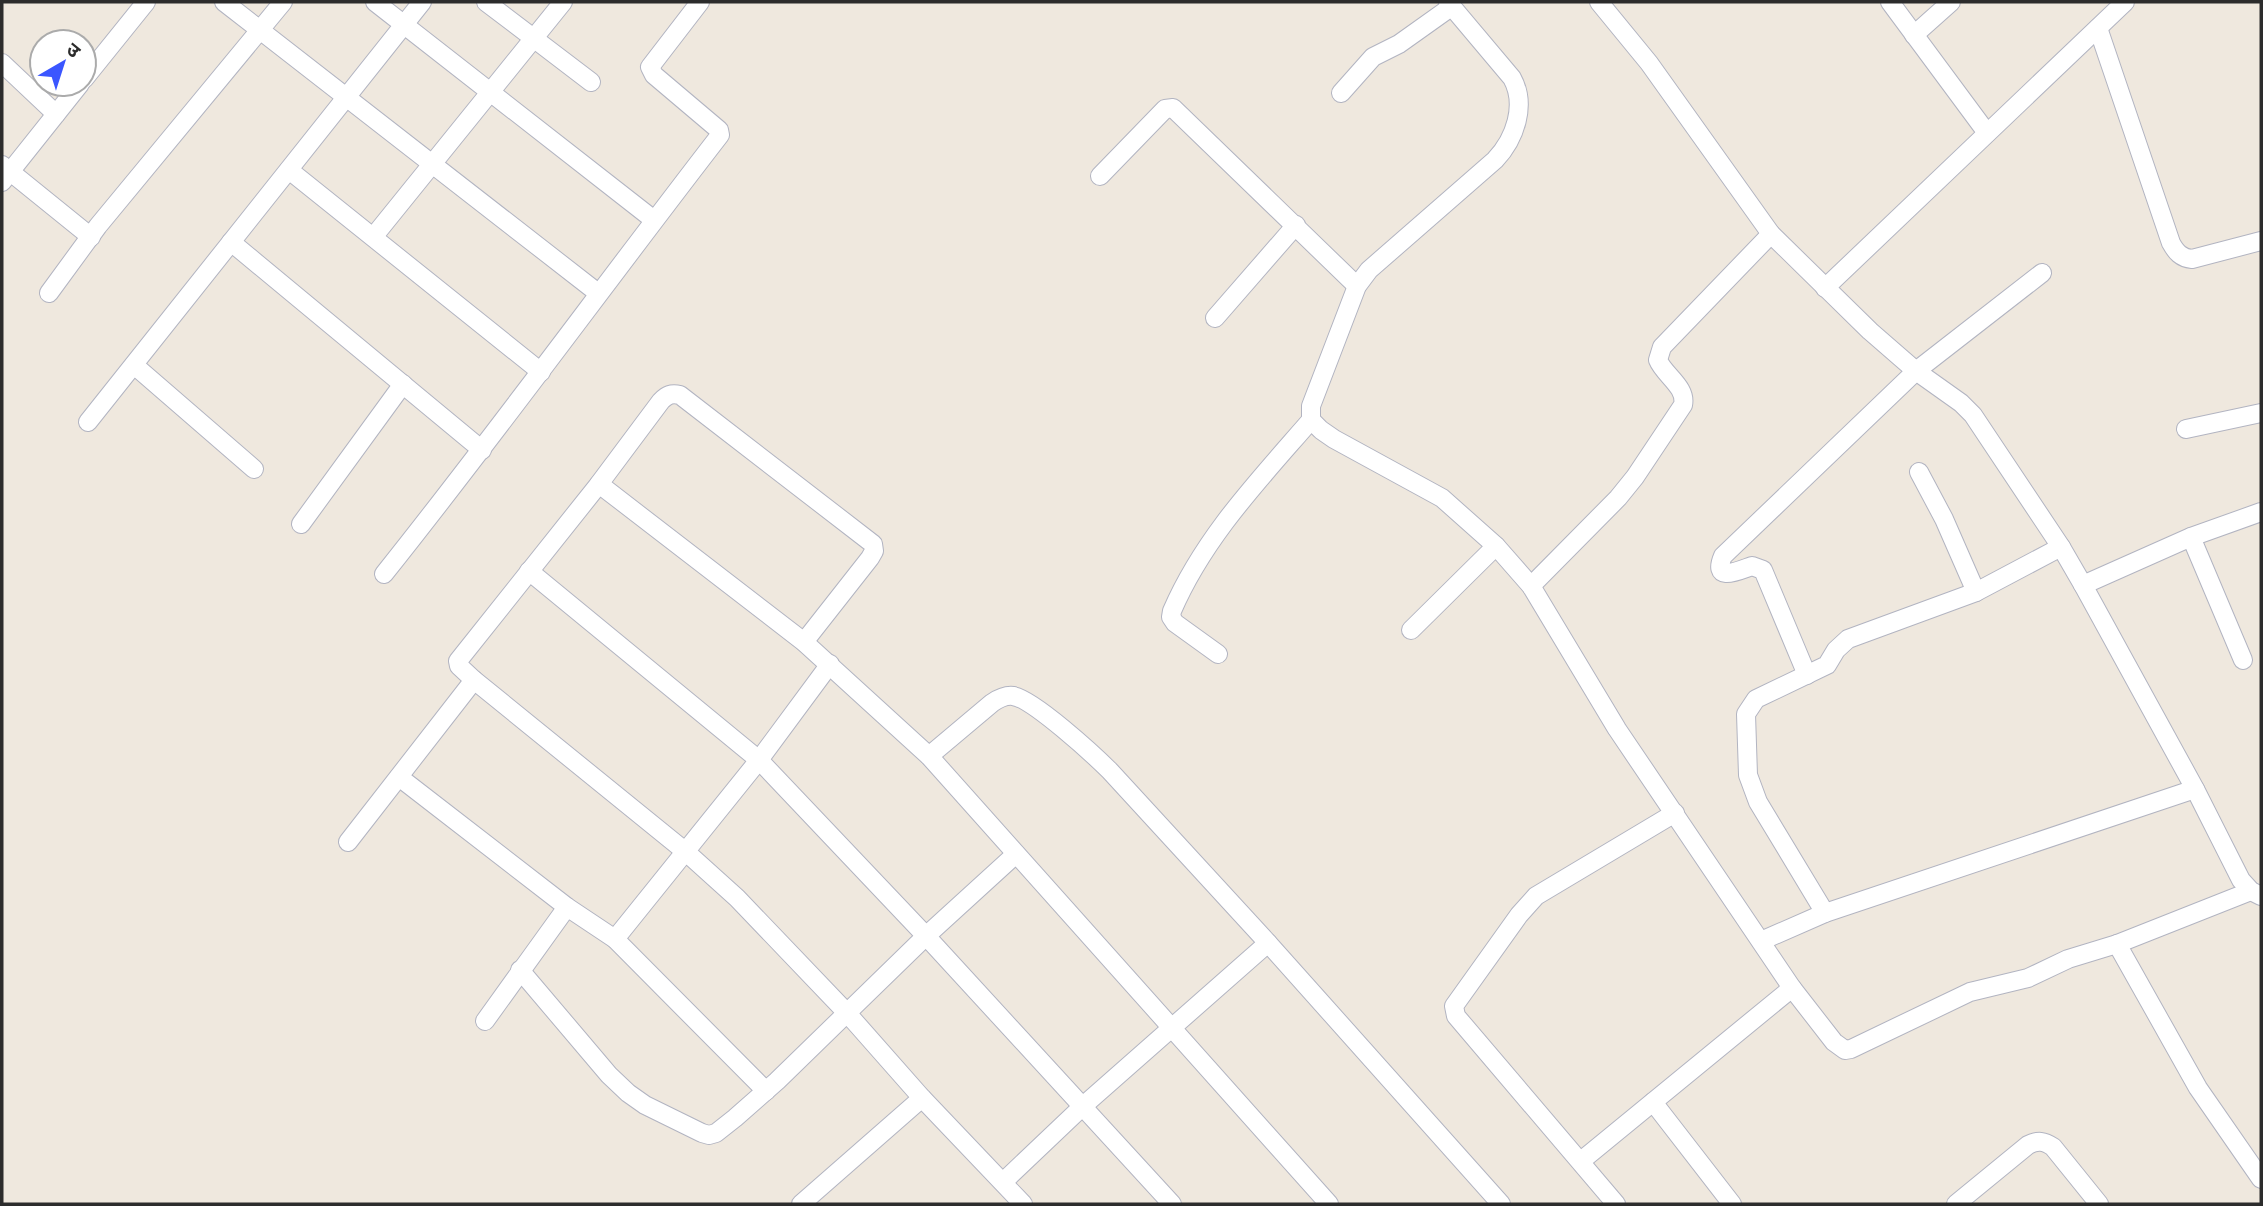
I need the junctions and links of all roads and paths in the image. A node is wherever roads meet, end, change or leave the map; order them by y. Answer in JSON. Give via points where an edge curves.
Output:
{"nodes":[{"id":1,"x":146,"y":2,"type":"edge"},
{"id":2,"x":224,"y":2,"type":"edge"},
{"id":3,"x":283,"y":2,"type":"edge"},
{"id":4,"x":375,"y":2,"type":"edge"},
{"id":5,"x":422,"y":2,"type":"edge"},
{"id":6,"x":486,"y":2,"type":"edge"},
{"id":7,"x":563,"y":2,"type":"edge"},
{"id":8,"x":700,"y":2,"type":"edge"},
{"id":9,"x":1600,"y":2,"type":"edge"},
{"id":10,"x":1890,"y":2,"type":"edge"},
{"id":11,"x":1951,"y":2,"type":"edge"},
{"id":12,"x":2125,"y":2,"type":"edge"},
{"id":13,"x":1449,"y":4,"type":"edge"},
{"id":14,"x":404,"y":24,"type":"junction"},
{"id":15,"x":2098,"y":28,"type":"junction"},
{"id":16,"x":259,"y":29,"type":"junction"},
{"id":17,"x":1914,"y":35,"type":"junction"},
{"id":18,"x":534,"y":38,"type":"junction"},
{"id":19,"x":98,"y":62,"type":"edge"},
{"id":20,"x":2,"y":63,"type":"edge"},
{"id":21,"x":591,"y":82,"type":"dead end"},
{"id":22,"x":491,"y":90,"type":"junction"},
{"id":23,"x":1340,"y":93,"type":"dead end"},
{"id":24,"x":348,"y":97,"type":"junction"},
{"id":25,"x":69,"y":98,"type":"edge"},
{"id":26,"x":56,"y":114,"type":"junction"},
{"id":27,"x":1987,"y":133,"type":"junction"},
{"id":28,"x":433,"y":163,"type":"junction"},
{"id":29,"x":289,"y":170,"type":"junction"},
{"id":30,"x":4,"y":173,"type":"edge"},
{"id":31,"x":1100,"y":176,"type":"dead end"},
{"id":32,"x":654,"y":220,"type":"junction"},
{"id":33,"x":1296,"y":225,"type":"junction"},
{"id":34,"x":1771,"y":234,"type":"junction"},
{"id":35,"x":373,"y":236,"type":"junction"},
{"id":36,"x":91,"y":237,"type":"junction"},
{"id":37,"x":231,"y":242,"type":"junction"},
{"id":38,"x":2261,"y":242,"type":"edge"},
{"id":39,"x":2042,"y":273,"type":"dead end"},
{"id":40,"x":1357,"y":286,"type":"junction"},
{"id":41,"x":1825,"y":288,"type":"junction"},
{"id":42,"x":49,"y":293,"type":"dead end"},
{"id":43,"x":598,"y":293,"type":"junction"},
{"id":44,"x":1215,"y":318,"type":"dead end"},
{"id":45,"x":134,"y":365,"type":"junction"},
{"id":46,"x":1916,"y":370,"type":"junction"},
{"id":47,"x":541,"y":372,"type":"junction"},
{"id":48,"x":403,"y":384,"type":"junction"},
{"id":49,"x":2261,"y":412,"type":"edge"},
{"id":50,"x":1311,"y":420,"type":"junction"},
{"id":51,"x":88,"y":422,"type":"dead end"},
{"id":52,"x":2186,"y":429,"type":"dead end"},
{"id":53,"x":482,"y":450,"type":"junction"},
{"id":54,"x":254,"y":469,"type":"dead end"},
{"id":55,"x":1919,"y":472,"type":"dead end"},
{"id":56,"x":599,"y":484,"type":"junction"},
{"id":57,"x":2261,"y":512,"type":"edge"},
{"id":58,"x":301,"y":524,"type":"dead end"},
{"id":59,"x":2190,"y":537,"type":"junction"},
{"id":60,"x":1496,"y":546,"type":"junction"},
{"id":61,"x":2061,"y":547,"type":"junction"},
{"id":62,"x":529,"y":572,"type":"junction"},
{"id":63,"x":384,"y":574,"type":"dead end"},
{"id":64,"x":2083,"y":585,"type":"junction"},
{"id":65,"x":1531,"y":586,"type":"junction"},
{"id":66,"x":1976,"y":592,"type":"junction"},
{"id":67,"x":1411,"y":630,"type":"dead end"},
{"id":68,"x":804,"y":642,"type":"junction"},
{"id":69,"x":1218,"y":654,"type":"dead end"},
{"id":70,"x":2243,"y":660,"type":"dead end"},
{"id":71,"x":830,"y":664,"type":"junction"},
{"id":72,"x":1807,"y":675,"type":"junction"},
{"id":73,"x":474,"y":680,"type":"junction"},
{"id":74,"x":929,"y":755,"type":"junction"},
{"id":75,"x":759,"y":760,"type":"junction"},
{"id":76,"x":399,"y":777,"type":"junction"},
{"id":77,"x":2195,"y":789,"type":"junction"},
{"id":78,"x":1675,"y":813,"type":"junction"},
{"id":79,"x":348,"y":842,"type":"dead end"},
{"id":80,"x":686,"y":852,"type":"junction"},
{"id":81,"x":1016,"y":854,"type":"junction"},
{"id":82,"x":2256,"y":894,"type":"edge"},
{"id":83,"x":567,"y":906,"type":"junction"},
{"id":84,"x":1825,"y":913,"type":"junction"},
{"id":85,"x":926,"y":936,"type":"junction"},
{"id":86,"x":614,"y":939,"type":"junction"},
{"id":87,"x":1761,"y":941,"type":"junction"},
{"id":88,"x":1268,"y":943,"type":"junction"},
{"id":89,"x":2117,"y":944,"type":"junction"},
{"id":90,"x":520,"y":970,"type":"junction"},
{"id":91,"x":1793,"y":988,"type":"junction"},
{"id":92,"x":847,"y":1013,"type":"junction"},
{"id":93,"x":485,"y":1021,"type":"dead end"},
{"id":94,"x":1172,"y":1028,"type":"junction"},
{"id":95,"x":766,"y":1091,"type":"junction"},
{"id":96,"x":922,"y":1098,"type":"junction"},
{"id":97,"x":1653,"y":1102,"type":"junction"},
{"id":98,"x":1083,"y":1106,"type":"junction"},
{"id":99,"x":1581,"y":1161,"type":"junction"},
{"id":100,"x":2261,"y":1179,"type":"edge"},
{"id":101,"x":1003,"y":1182,"type":"junction"},
{"id":102,"x":801,"y":1204,"type":"edge"},
{"id":103,"x":1023,"y":1204,"type":"edge"},
{"id":104,"x":1172,"y":1204,"type":"edge"},
{"id":105,"x":1329,"y":1204,"type":"edge"},
{"id":106,"x":1501,"y":1204,"type":"edge"},
{"id":107,"x":1616,"y":1204,"type":"edge"},
{"id":108,"x":1732,"y":1204,"type":"edge"},
{"id":109,"x":1956,"y":1204,"type":"edge"},
{"id":110,"x":2099,"y":1204,"type":"edge"}],
"edges":[{"from":1,"to":19,"type":"street"},
{"from":2,"to":16,"type":"street"},
{"from":3,"to":16,"type":"street"},
{"from":4,"to":14,"type":"street"},
{"from":5,"to":14,"type":"street"},
{"from":6,"to":18,"type":"street"},
{"from":7,"to":18,"type":"street"},
{"from":8,"to":32,"type":"street","via":[[650,67],[720,133]]},
{"from":9,"to":34,"type":"street"},
{"from":10,"to":17,"type":"street"},
{"from":11,"to":17,"type":"street"},
{"from":12,"to":15,"type":"street"},
{"from":13,"to":23,"type":"street","via":[[1399,44],[1373,57]]},
{"from":13,"to":40,"type":"street","via":[[1518,90],[1512,136],[1495,160],[1369,270]]},
{"from":14,"to":22,"type":"street"},
{"from":14,"to":24,"type":"street"},
{"from":15,"to":27,"type":"street"},
{"from":15,"to":38,"type":"street","via":[[2175,250],[2192,259]]},
{"from":16,"to":24,"type":"street"},
{"from":16,"to":36,"type":"street"},
{"from":17,"to":27,"type":"street"},
{"from":18,"to":21,"type":"street"},
{"from":18,"to":22,"type":"street"},
{"from":20,"to":26,"type":"street"},
{"from":22,"to":28,"type":"street"},
{"from":22,"to":32,"type":"street"},
{"from":24,"to":28,"type":"street"},
{"from":24,"to":29,"type":"street"},
{"from":25,"to":26,"type":"street"},
{"from":26,"to":30,"type":"street"},
{"from":27,"to":41,"type":"street"},
{"from":28,"to":35,"type":"street"},
{"from":28,"to":43,"type":"street"},
{"from":29,"to":35,"type":"street"},
{"from":29,"to":37,"type":"street"},
{"from":30,"to":36,"type":"street"},
{"from":31,"to":33,"type":"street","via":[[1165,109],[1172,108]]},
{"from":32,"to":43,"type":"street"},
{"from":33,"to":40,"type":"street"},
{"from":33,"to":44,"type":"street"},
{"from":34,"to":41,"type":"street"},
{"from":34,"to":65,"type":"street","via":[[1662,347],[1660,366],[1683,392],[1683,405],[1618,498]]},
{"from":35,"to":47,"type":"street"},
{"from":36,"to":42,"type":"street"},
{"from":37,"to":45,"type":"street"},
{"from":37,"to":48,"type":"street"},
{"from":39,"to":46,"type":"street"},
{"from":40,"to":50,"type":"street","via":[[1311,406]]},
{"from":41,"to":46,"type":"street"},
{"from":43,"to":47,"type":"street"},
{"from":45,"to":51,"type":"street"},
{"from":45,"to":54,"type":"street"},
{"from":46,"to":61,"type":"street","via":[[1973,415]]},
{"from":46,"to":72,"type":"street","via":[[1723,556],[1720,564],[1729,574],[1752,566],[1763,570]]},
{"from":47,"to":53,"type":"street"},
{"from":48,"to":53,"type":"street"},
{"from":48,"to":58,"type":"street"},
{"from":49,"to":52,"type":"street"},
{"from":50,"to":60,"type":"street","via":[[1334,439],[1441,498]]},
{"from":50,"to":69,"type":"street","via":[[1233,509],[1172,611],[1175,623]]},
{"from":53,"to":63,"type":"street"},
{"from":55,"to":66,"type":"street"},
{"from":56,"to":62,"type":"street"},
{"from":56,"to":68,"type":"street"},
{"from":56,"to":68,"type":"street","via":[[661,401],[667,395],[680,395],[869,539],[874,551],[870,558]]},
{"from":57,"to":59,"type":"street"},
{"from":59,"to":64,"type":"street"},
{"from":59,"to":70,"type":"street"},
{"from":60,"to":65,"type":"street"},
{"from":60,"to":67,"type":"street"},
{"from":61,"to":64,"type":"street"},
{"from":61,"to":66,"type":"street"},
{"from":62,"to":73,"type":"street","via":[[460,656],[459,666]]},
{"from":62,"to":75,"type":"street"},
{"from":64,"to":77,"type":"street"},
{"from":65,"to":78,"type":"street","via":[[1617,729]]},
{"from":66,"to":72,"type":"street","via":[[1849,639],[1827,665]]},
{"from":68,"to":71,"type":"street"},
{"from":71,"to":74,"type":"street"},
{"from":71,"to":75,"type":"street"},
{"from":72,"to":84,"type":"street","via":[[1756,699],[1749,707],[1745,726],[1748,775],[1758,802]]},
{"from":73,"to":76,"type":"street"},
{"from":73,"to":80,"type":"street"},
{"from":74,"to":81,"type":"street"},
{"from":74,"to":88,"type":"street","via":[[992,703],[1012,696],[1026,700],[1110,771]]},
{"from":75,"to":80,"type":"street"},
{"from":75,"to":85,"type":"street"},
{"from":76,"to":79,"type":"street"},
{"from":76,"to":83,"type":"street"},
{"from":77,"to":82,"type":"street","via":[[2241,880]]},
{"from":77,"to":84,"type":"street"},
{"from":78,"to":87,"type":"street"},
{"from":78,"to":99,"type":"street","via":[[1536,896],[1454,1006],[1456,1016]]},
{"from":80,"to":86,"type":"street"},
{"from":80,"to":92,"type":"street","via":[[737,898]]},
{"from":81,"to":85,"type":"street"},
{"from":81,"to":94,"type":"street"},
{"from":82,"to":89,"type":"street"},
{"from":83,"to":86,"type":"street"},
{"from":83,"to":90,"type":"street"},
{"from":84,"to":87,"type":"street"},
{"from":85,"to":92,"type":"street"},
{"from":85,"to":98,"type":"street"},
{"from":86,"to":95,"type":"street"},
{"from":87,"to":91,"type":"street"},
{"from":88,"to":94,"type":"street"},
{"from":88,"to":106,"type":"street"},
{"from":89,"to":91,"type":"street","via":[[2028,978],[1970,992],[1844,1050]]},
{"from":89,"to":100,"type":"street","via":[[2198,1088]]},
{"from":90,"to":93,"type":"street"},
{"from":90,"to":95,"type":"street","via":[[609,1075],[645,1105],[709,1135]]},
{"from":91,"to":97,"type":"street"},
{"from":92,"to":95,"type":"street"},
{"from":92,"to":96,"type":"street"},
{"from":94,"to":98,"type":"street"},
{"from":94,"to":105,"type":"street"},
{"from":96,"to":101,"type":"street"},
{"from":96,"to":102,"type":"street"},
{"from":97,"to":99,"type":"street"},
{"from":97,"to":108,"type":"street"},
{"from":98,"to":101,"type":"street"},
{"from":98,"to":104,"type":"street"},
{"from":99,"to":107,"type":"street"},
{"from":101,"to":103,"type":"street"},
{"from":109,"to":110,"type":"street","via":[[2036,1141],[2053,1147]]}]}
